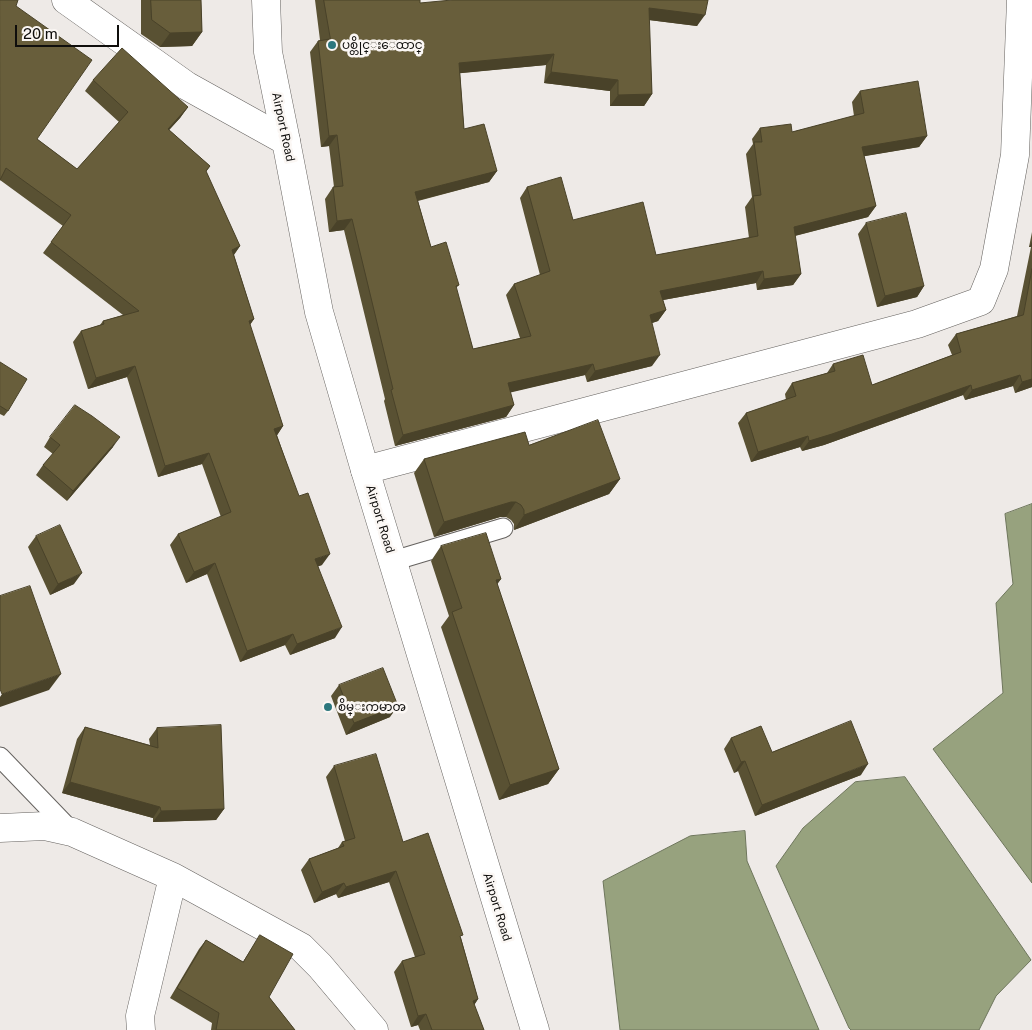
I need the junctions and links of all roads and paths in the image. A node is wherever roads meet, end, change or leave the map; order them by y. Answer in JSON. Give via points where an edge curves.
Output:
{"nodes":[{"id":1,"x":66,"y":0,"type":"edge"},
{"id":2,"x":266,"y":0,"type":"edge"},
{"id":3,"x":1021,"y":0,"type":"edge"},
{"id":4,"x":286,"y":141,"type":"junction"},
{"id":5,"x":1023,"y":155,"type":"edge"},
{"id":6,"x":365,"y":470,"type":"junction"},
{"id":7,"x":503,"y":528,"type":"dead end"},
{"id":8,"x":393,"y":561,"type":"junction"},
{"id":9,"x":0,"y":757,"type":"edge"},
{"id":10,"x":0,"y":828,"type":"edge"},
{"id":11,"x":72,"y":832,"type":"junction"},
{"id":12,"x":173,"y":877,"type":"junction"},
{"id":13,"x":141,"y":1030,"type":"edge"},
{"id":14,"x":374,"y":1030,"type":"edge"},
{"id":15,"x":534,"y":1030,"type":"edge"}],
"edges":[{"from":1,"to":4,"type":"street","via":[[187,86]]},
{"from":2,"to":4,"type":"street","name":"Airport Road","via":[[268,52]]},
{"from":3,"to":5,"type":"street"},
{"from":4,"to":6,"type":"street","name":"Airport Road","via":[[320,312]]},
{"from":5,"to":6,"type":"street","via":[[994,269],[981,301],[917,324]]},
{"from":6,"to":8,"type":"street","name":"Airport Road"},
{"from":7,"to":8,"type":"lane"},
{"from":8,"to":15,"type":"street","name":"Airport Road"},
{"from":9,"to":11,"type":"lane"},
{"from":10,"to":11,"type":"street","via":[[45,826]]},
{"from":11,"to":12,"type":"street"},
{"from":12,"to":13,"type":"street","via":[[140,1016]]},
{"from":12,"to":14,"type":"street","via":[[301,947]]}]}
